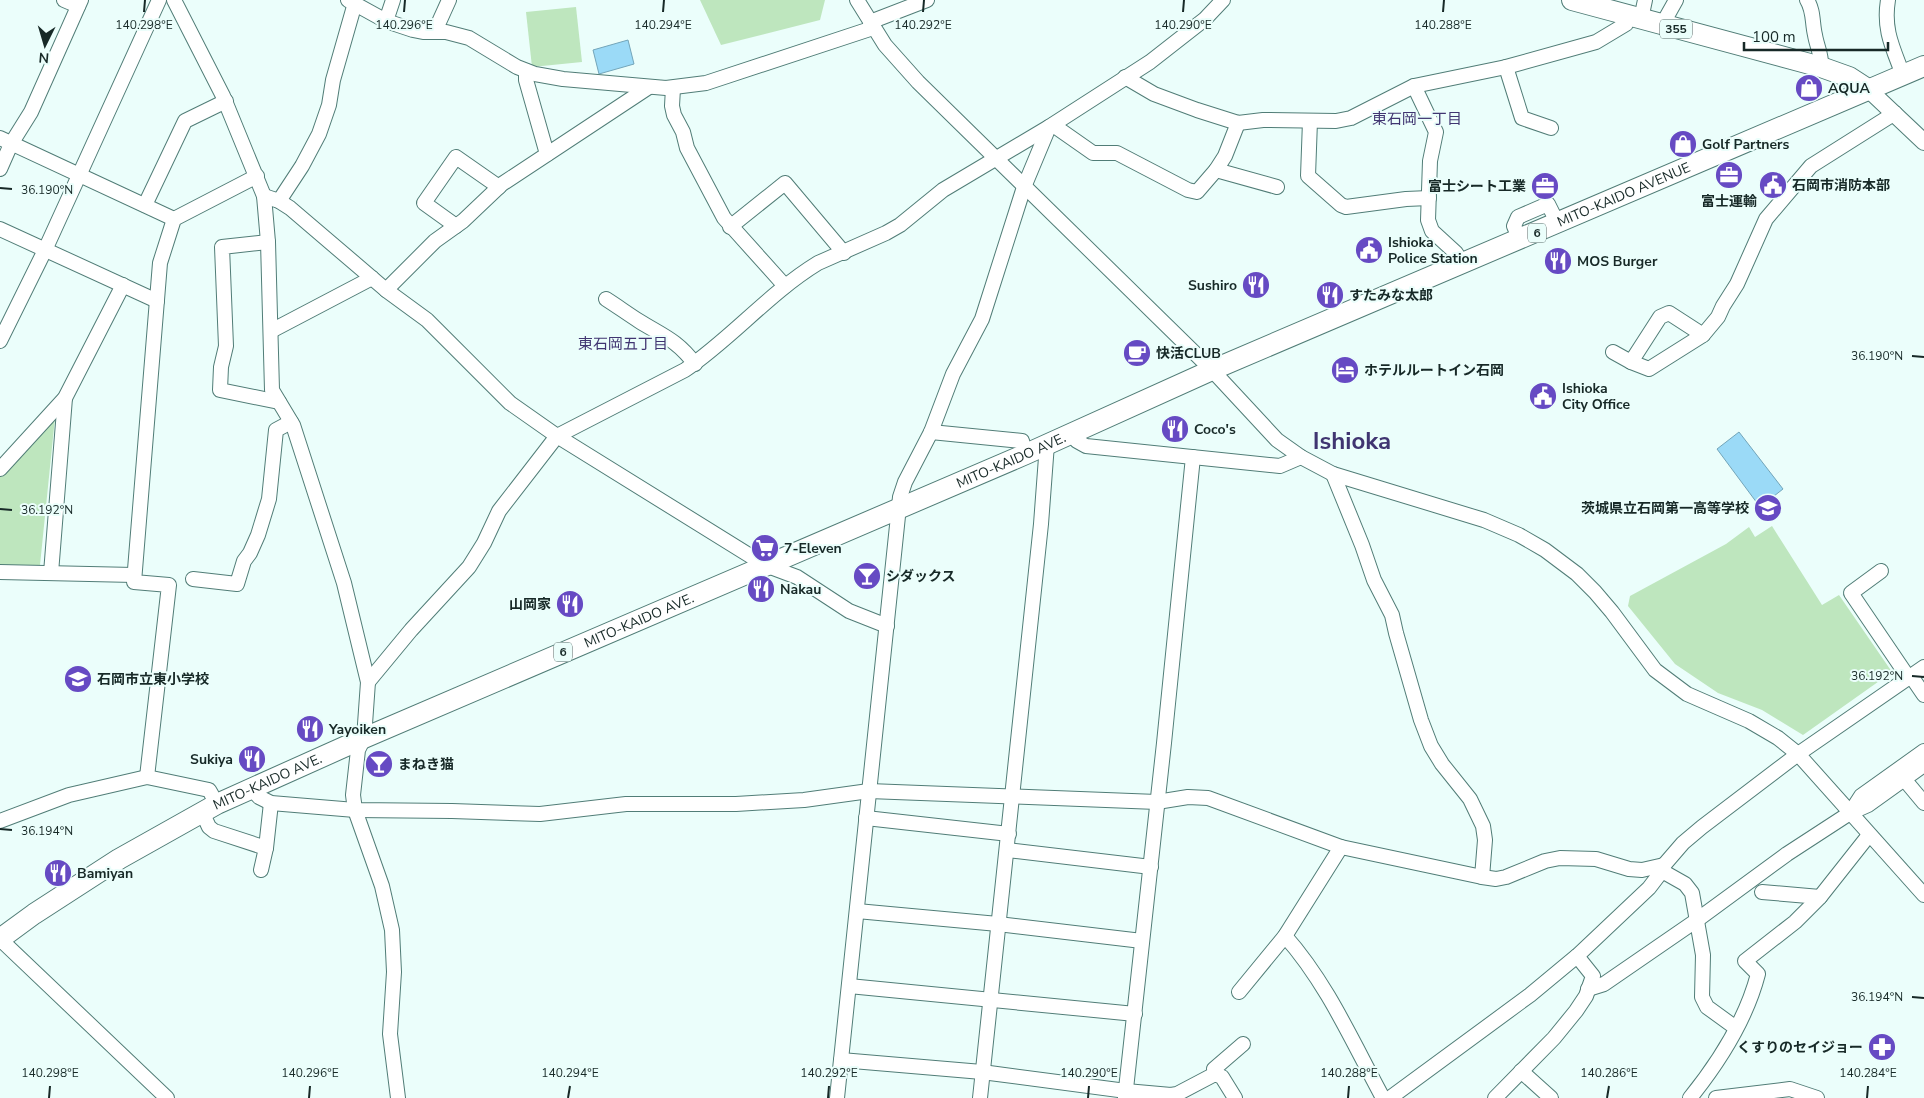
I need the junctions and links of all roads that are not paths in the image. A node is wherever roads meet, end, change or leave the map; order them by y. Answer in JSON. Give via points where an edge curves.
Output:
{"nodes":[{"id":1,"x":64,"y":0,"type":"edge"},
{"id":2,"x":159,"y":0,"type":"edge"},
{"id":3,"x":174,"y":0,"type":"edge"},
{"id":4,"x":393,"y":0,"type":"edge"},
{"id":5,"x":448,"y":0,"type":"edge"},
{"id":6,"x":857,"y":0,"type":"edge"},
{"id":7,"x":927,"y":0,"type":"edge"},
{"id":8,"x":1223,"y":0,"type":"edge"},
{"id":9,"x":1572,"y":0,"type":"edge"},
{"id":10,"x":1676,"y":0,"type":"edge"},
{"id":11,"x":1807,"y":0,"type":"edge"},
{"id":12,"x":1888,"y":0,"type":"edge"},
{"id":13,"x":352,"y":2,"type":"edge"},
{"id":14,"x":79,"y":3,"type":"edge"},
{"id":15,"x":1638,"y":12,"type":"edge"},
{"id":16,"x":386,"y":21,"type":"junction"},
{"id":17,"x":871,"y":25,"type":"junction"},
{"id":18,"x":1662,"y":25,"type":"junction"},
{"id":19,"x":435,"y":31,"type":"junction"},
{"id":20,"x":1924,"y":66,"type":"edge"},
{"id":21,"x":1506,"y":67,"type":"junction"},
{"id":22,"x":1821,"y":67,"type":"junction"},
{"id":23,"x":526,"y":71,"type":"junction"},
{"id":24,"x":1903,"y":75,"type":"junction"},
{"id":25,"x":1124,"y":77,"type":"junction"},
{"id":26,"x":1414,"y":86,"type":"junction"},
{"id":27,"x":649,"y":87,"type":"junction"},
{"id":28,"x":673,"y":88,"type":"junction"},
{"id":29,"x":1869,"y":90,"type":"junction"},
{"id":30,"x":226,"y":101,"type":"junction"},
{"id":31,"x":1895,"y":113,"type":"junction"},
{"id":32,"x":1310,"y":121,"type":"junction"},
{"id":33,"x":1238,"y":123,"type":"junction"},
{"id":34,"x":1051,"y":126,"type":"junction"},
{"id":35,"x":1551,"y":128,"type":"dead end"},
{"id":36,"x":6,"y":141,"type":"edge"},
{"id":37,"x":1924,"y":142,"type":"edge"},
{"id":38,"x":547,"y":154,"type":"junction"},
{"id":39,"x":997,"y":159,"type":"junction"},
{"id":40,"x":0,"y":169,"type":"edge"},
{"id":41,"x":1216,"y":170,"type":"junction"},
{"id":42,"x":78,"y":176,"type":"junction"},
{"id":43,"x":257,"y":176,"type":"junction"},
{"id":44,"x":1277,"y":186,"type":"dead end"},
{"id":45,"x":499,"y":187,"type":"junction"},
{"id":46,"x":1024,"y":187,"type":"junction"},
{"id":47,"x":264,"y":196,"type":"junction"},
{"id":48,"x":1429,"y":198,"type":"junction"},
{"id":49,"x":279,"y":201,"type":"junction"},
{"id":50,"x":146,"y":205,"type":"junction"},
{"id":51,"x":174,"y":219,"type":"junction"},
{"id":52,"x":456,"y":226,"type":"junction"},
{"id":53,"x":730,"y":227,"type":"junction"},
{"id":54,"x":0,"y":229,"type":"edge"},
{"id":55,"x":268,"y":242,"type":"junction"},
{"id":56,"x":45,"y":250,"type":"junction"},
{"id":57,"x":844,"y":253,"type":"junction"},
{"id":58,"x":1463,"y":264,"type":"junction"},
{"id":59,"x":372,"y":278,"type":"junction"},
{"id":60,"x":123,"y":285,"type":"junction"},
{"id":61,"x":785,"y":286,"type":"junction"},
{"id":62,"x":386,"y":290,"type":"junction"},
{"id":63,"x":606,"y":299,"type":"dead end"},
{"id":64,"x":157,"y":301,"type":"junction"},
{"id":65,"x":271,"y":331,"type":"junction"},
{"id":66,"x":1703,"y":335,"type":"junction"},
{"id":67,"x":0,"y":341,"type":"edge"},
{"id":68,"x":1613,"y":352,"type":"dead end"},
{"id":69,"x":1631,"y":362,"type":"junction"},
{"id":70,"x":695,"y":364,"type":"junction"},
{"id":71,"x":1212,"y":370,"type":"junction"},
{"id":72,"x":65,"y":398,"type":"junction"},
{"id":73,"x":279,"y":402,"type":"junction"},
{"id":74,"x":291,"y":422,"type":"junction"},
{"id":75,"x":931,"y":432,"type":"junction"},
{"id":76,"x":1071,"y":434,"type":"junction"},
{"id":77,"x":557,"y":436,"type":"junction"},
{"id":78,"x":1047,"y":444,"type":"junction"},
{"id":79,"x":1026,"y":454,"type":"junction"},
{"id":80,"x":1193,"y":457,"type":"junction"},
{"id":81,"x":1301,"y":457,"type":"junction"},
{"id":82,"x":0,"y":469,"type":"edge"},
{"id":83,"x":1333,"y":474,"type":"junction"},
{"id":84,"x":899,"y":508,"type":"junction"},
{"id":85,"x":765,"y":564,"type":"junction"},
{"id":86,"x":1881,"y":571,"type":"dead end"},
{"id":87,"x":0,"y":572,"type":"edge"},
{"id":88,"x":51,"y":573,"type":"junction"},
{"id":89,"x":134,"y":575,"type":"junction"},
{"id":90,"x":194,"y":579,"type":"dead end"},
{"id":91,"x":886,"y":626,"type":"junction"},
{"id":92,"x":1924,"y":667,"type":"edge"},
{"id":93,"x":1910,"y":677,"type":"junction"},
{"id":94,"x":368,"y":682,"type":"junction"},
{"id":95,"x":1924,"y":695,"type":"edge"},
{"id":96,"x":364,"y":738,"type":"junction"},
{"id":97,"x":1924,"y":751,"type":"edge"},
{"id":98,"x":1798,"y":754,"type":"junction"},
{"id":99,"x":1924,"y":765,"type":"edge"},
{"id":100,"x":147,"y":777,"type":"junction"},
{"id":101,"x":1904,"y":779,"type":"junction"},
{"id":102,"x":251,"y":788,"type":"junction"},
{"id":103,"x":869,"y":791,"type":"junction"},
{"id":104,"x":1013,"y":797,"type":"junction"},
{"id":105,"x":1158,"y":802,"type":"junction"},
{"id":106,"x":271,"y":803,"type":"junction"},
{"id":107,"x":1924,"y":803,"type":"edge"},
{"id":108,"x":209,"y":808,"type":"junction"},
{"id":109,"x":355,"y":810,"type":"junction"},
{"id":110,"x":1850,"y":813,"type":"junction"},
{"id":111,"x":866,"y":818,"type":"junction"},
{"id":112,"x":0,"y":821,"type":"edge"},
{"id":113,"x":1009,"y":834,"type":"junction"},
{"id":114,"x":1869,"y":835,"type":"junction"},
{"id":115,"x":1341,"y":846,"type":"junction"},
{"id":116,"x":266,"y":848,"type":"junction"},
{"id":117,"x":1007,"y":850,"type":"junction"},
{"id":118,"x":1151,"y":867,"type":"junction"},
{"id":119,"x":1663,"y":868,"type":"junction"},
{"id":120,"x":261,"y":870,"type":"dead end"},
{"id":121,"x":1482,"y":877,"type":"junction"},
{"id":122,"x":1762,"y":892,"type":"dead end"},
{"id":123,"x":1924,"y":895,"type":"edge"},
{"id":124,"x":1820,"y":897,"type":"junction"},
{"id":125,"x":857,"y":911,"type":"junction"},
{"id":126,"x":1697,"y":920,"type":"junction"},
{"id":127,"x":998,"y":924,"type":"junction"},
{"id":128,"x":1285,"y":936,"type":"junction"},
{"id":129,"x":0,"y":939,"type":"edge"},
{"id":130,"x":1142,"y":941,"type":"junction"},
{"id":131,"x":1577,"y":956,"type":"junction"},
{"id":132,"x":849,"y":986,"type":"junction"},
{"id":133,"x":1588,"y":989,"type":"junction"},
{"id":134,"x":1239,"y":992,"type":"dead end"},
{"id":135,"x":989,"y":999,"type":"junction"},
{"id":136,"x":1135,"y":1014,"type":"junction"},
{"id":137,"x":1736,"y":1028,"type":"junction"},
{"id":138,"x":1243,"y":1044,"type":"dead end"},
{"id":139,"x":841,"y":1060,"type":"junction"},
{"id":140,"x":1521,"y":1071,"type":"junction"},
{"id":141,"x":982,"y":1072,"type":"junction"},
{"id":142,"x":1216,"y":1074,"type":"junction"},
{"id":143,"x":1125,"y":1095,"type":"edge"},
{"id":144,"x":1748,"y":1096,"type":"edge"},
{"id":145,"x":167,"y":1098,"type":"edge"},
{"id":146,"x":398,"y":1098,"type":"edge"},
{"id":147,"x":837,"y":1098,"type":"edge"},
{"id":148,"x":980,"y":1098,"type":"edge"},
{"id":149,"x":1235,"y":1098,"type":"edge"},
{"id":150,"x":1383,"y":1098,"type":"edge"},
{"id":151,"x":1390,"y":1098,"type":"edge"},
{"id":152,"x":1495,"y":1098,"type":"edge"},
{"id":153,"x":1551,"y":1098,"type":"edge"},
{"id":154,"x":1690,"y":1098,"type":"edge"},
{"id":155,"x":1716,"y":1098,"type":"edge"},
{"id":156,"x":1817,"y":1098,"type":"edge"}],
"edges":[{"from":1,"to":14,"type":"street"},
{"from":2,"to":42,"type":"street"},
{"from":3,"to":30,"type":"street"},
{"from":4,"to":16,"type":"street"},
{"from":5,"to":19,"type":"street"},
{"from":6,"to":17,"type":"street"},
{"from":7,"to":17,"type":"street"},
{"from":8,"to":25,"type":"street","via":[[1205,19],[1150,62]]},
{"from":9,"to":15,"type":"highway","number":"355"},
{"from":10,"to":18,"type":"street"},
{"from":11,"to":22,"type":"street","via":[[1812,7]]},
{"from":12,"to":24,"type":"street","via":[[1886,26]]},
{"from":13,"to":16,"type":"street"},
{"from":13,"to":49,"type":"street","via":[[329,106],[319,134]]},
{"from":14,"to":36,"type":"street","via":[[31,112]]},
{"from":15,"to":18,"type":"highway","number":"355"},
{"from":15,"to":21,"type":"street","via":[[1626,24],[1596,42]]},
{"from":16,"to":19,"type":"street","via":[[418,31]]},
{"from":17,"to":28,"type":"street","via":[[706,83]]},
{"from":17,"to":39,"type":"street","via":[[907,70]]},
{"from":18,"to":22,"type":"highway","number":"355"},
{"from":19,"to":23,"type":"street","via":[[469,38]]},
{"from":20,"to":24,"type":"highway","name":"MITO-KAIDO AVENUE","number":"6"},
{"from":21,"to":26,"type":"street"},
{"from":21,"to":35,"type":"street","via":[[1522,118]]},
{"from":22,"to":29,"type":"highway","number":"355"},
{"from":23,"to":27,"type":"street","via":[[545,77]]},
{"from":23,"to":38,"type":"street"},
{"from":24,"to":29,"type":"highway","name":"MITO-KAIDO AVENUE","number":"6"},
{"from":25,"to":33,"type":"street","via":[[1154,94]]},
{"from":25,"to":34,"type":"street"},
{"from":26,"to":32,"type":"street","via":[[1351,118]]},
{"from":26,"to":48,"type":"street","via":[[1436,132],[1430,161]]},
{"from":27,"to":28,"type":"street"},
{"from":27,"to":38,"type":"street"},
{"from":28,"to":53,"type":"street","via":[[672,106],[687,148]]},
{"from":29,"to":31,"type":"main road"},
{"from":29,"to":58,"type":"highway","name":"MITO-KAIDO AVENUE","number":"6"},
{"from":30,"to":43,"type":"street"},
{"from":30,"to":50,"type":"street","via":[[184,121]]},
{"from":31,"to":37,"type":"main road"},
{"from":31,"to":66,"type":"street","via":[[1811,166],[1766,218],[1737,284]]},
{"from":32,"to":33,"type":"street"},
{"from":32,"to":48,"type":"street","via":[[1308,176],[1341,205]]},
{"from":33,"to":41,"type":"street"},
{"from":34,"to":39,"type":"street"},
{"from":34,"to":41,"type":"street","via":[[1093,153],[1118,153],[1188,190],[1197,192]]},
{"from":34,"to":46,"type":"street"},
{"from":36,"to":40,"type":"street"},
{"from":36,"to":42,"type":"street"},
{"from":38,"to":45,"type":"street"},
{"from":39,"to":46,"type":"street"},
{"from":39,"to":57,"type":"street","via":[[943,190],[900,225]]},
{"from":41,"to":44,"type":"street"},
{"from":42,"to":50,"type":"street"},
{"from":42,"to":56,"type":"street"},
{"from":43,"to":47,"type":"street"},
{"from":43,"to":51,"type":"street"},
{"from":45,"to":52,"type":"street"},
{"from":45,"to":52,"type":"street","via":[[456,157],[424,203]]},
{"from":46,"to":71,"type":"street"},
{"from":46,"to":75,"type":"street","via":[[982,319],[954,374]]},
{"from":47,"to":49,"type":"street"},
{"from":47,"to":55,"type":"street"},
{"from":48,"to":58,"type":"street","via":[[1428,220],[1432,231],[1456,252]]},
{"from":49,"to":59,"type":"street"},
{"from":50,"to":51,"type":"street"},
{"from":51,"to":64,"type":"street","via":[[160,263]]},
{"from":52,"to":62,"type":"street","via":[[435,241]]},
{"from":53,"to":57,"type":"street","via":[[784,184]]},
{"from":53,"to":61,"type":"street"},
{"from":54,"to":56,"type":"street"},
{"from":55,"to":65,"type":"street"},
{"from":55,"to":73,"type":"street","via":[[222,247],[226,346],[220,390]]},
{"from":56,"to":60,"type":"street"},
{"from":56,"to":67,"type":"street"},
{"from":57,"to":61,"type":"street","via":[[818,263]]},
{"from":58,"to":71,"type":"highway","name":"MITO-KAIDO AVENUE","number":"6"},
{"from":59,"to":62,"type":"street"},
{"from":59,"to":65,"type":"street"},
{"from":60,"to":64,"type":"street"},
{"from":60,"to":72,"type":"street"},
{"from":61,"to":70,"type":"street"},
{"from":62,"to":77,"type":"street","via":[[427,320],[510,403]]},
{"from":63,"to":70,"type":"street","via":[[684,349]]},
{"from":64,"to":89,"type":"street"},
{"from":65,"to":73,"type":"street","via":[[272,390]]},
{"from":66,"to":69,"type":"street","via":[[1649,369]]},
{"from":66,"to":69,"type":"street","via":[[1669,313],[1660,317]]},
{"from":68,"to":69,"type":"street"},
{"from":70,"to":77,"type":"street"},
{"from":71,"to":76,"type":"highway","name":"MITO-KAIDO AVE.","number":"6"},
{"from":71,"to":81,"type":"street","via":[[1268,431]]},
{"from":72,"to":82,"type":"street"},
{"from":72,"to":88,"type":"street"},
{"from":73,"to":74,"type":"street"},
{"from":74,"to":90,"type":"street","via":[[276,430],[269,499],[237,584]]},
{"from":74,"to":94,"type":"street","via":[[344,582]]},
{"from":75,"to":79,"type":"street","via":[[1022,441]]},
{"from":75,"to":84,"type":"street","via":[[905,482]]},
{"from":76,"to":78,"type":"highway","name":"MITO-KAIDO AVE.","number":"6"},
{"from":76,"to":80,"type":"street","via":[[1086,446]]},
{"from":77,"to":85,"type":"street"},
{"from":77,"to":94,"type":"street","via":[[499,510],[469,567]]},
{"from":78,"to":79,"type":"highway","name":"MITO-KAIDO AVE.","number":"6"},
{"from":78,"to":104,"type":"street"},
{"from":79,"to":84,"type":"highway","name":"MITO-KAIDO AVE.","number":"6"},
{"from":80,"to":81,"type":"street","via":[[1280,466]]},
{"from":80,"to":105,"type":"street"},
{"from":81,"to":83,"type":"street"},
{"from":83,"to":98,"type":"street","via":[[1484,520],[1545,550],[1595,592],[1655,670],[1688,694],[1749,721]]},
{"from":83,"to":121,"type":"street","via":[[1374,580],[1392,615],[1431,746],[1470,799],[1483,826]]},
{"from":84,"to":85,"type":"highway","name":"MITO-KAIDO AVE.","number":"6"},
{"from":84,"to":91,"type":"street"},
{"from":85,"to":91,"type":"street","via":[[797,577],[849,611]]},
{"from":85,"to":96,"type":"highway","name":"MITO-KAIDO AVE.","number":"6"},
{"from":86,"to":93,"type":"street","via":[[1852,593]]},
{"from":87,"to":88,"type":"street"},
{"from":88,"to":89,"type":"street"},
{"from":89,"to":100,"type":"street","via":[[134,582],[169,585]]},
{"from":91,"to":103,"type":"street"},
{"from":92,"to":93,"type":"street"},
{"from":93,"to":95,"type":"street"},
{"from":93,"to":98,"type":"street"},
{"from":94,"to":96,"type":"street"},
{"from":96,"to":102,"type":"highway","name":"MITO-KAIDO AVE.","number":"6"},
{"from":96,"to":109,"type":"street","via":[[353,795]]},
{"from":97,"to":110,"type":"street","via":[[1861,796]]},
{"from":98,"to":110,"type":"street"},
{"from":98,"to":119,"type":"street","via":[[1683,843]]},
{"from":99,"to":101,"type":"street"},
{"from":100,"to":108,"type":"street","via":[[208,790]]},
{"from":100,"to":112,"type":"street","via":[[69,795]]},
{"from":101,"to":107,"type":"street"},
{"from":101,"to":110,"type":"street","via":[[1868,806]]},
{"from":102,"to":106,"type":"street","via":[[259,798]]},
{"from":102,"to":108,"type":"highway","name":"MITO-KAIDO AVE.","number":"6"},
{"from":103,"to":104,"type":"street"},
{"from":103,"to":109,"type":"street","via":[[804,800],[626,804],[540,814]]},
{"from":103,"to":111,"type":"street"},
{"from":104,"to":105,"type":"street"},
{"from":104,"to":113,"type":"street"},
{"from":105,"to":115,"type":"street","via":[[1188,797],[1208,798]]},
{"from":105,"to":118,"type":"street"},
{"from":106,"to":109,"type":"street"},
{"from":106,"to":116,"type":"street"},
{"from":108,"to":116,"type":"street","via":[[209,827]]},
{"from":108,"to":129,"type":"highway","name":"MITO-KAIDO AVE.","number":"6","via":[[98,873]]},
{"from":109,"to":146,"type":"street","via":[[382,886],[392,930],[394,972],[390,1034]]},
{"from":110,"to":114,"type":"street"},
{"from":110,"to":126,"type":"street","via":[[1787,854]]},
{"from":111,"to":113,"type":"street"},
{"from":111,"to":125,"type":"street"},
{"from":113,"to":117,"type":"street"},
{"from":114,"to":123,"type":"street"},
{"from":114,"to":124,"type":"street"},
{"from":115,"to":121,"type":"street"},
{"from":115,"to":128,"type":"street"},
{"from":116,"to":120,"type":"street"},
{"from":117,"to":118,"type":"street"},
{"from":117,"to":127,"type":"street"},
{"from":118,"to":130,"type":"street"},
{"from":119,"to":121,"type":"street","via":[[1629,869],[1596,859],[1567,857],[1545,861],[1501,878]]},
{"from":119,"to":126,"type":"street","via":[[1692,893]]},
{"from":119,"to":131,"type":"street","via":[[1636,901]]},
{"from":122,"to":124,"type":"street"},
{"from":124,"to":137,"type":"street","via":[[1795,922],[1745,962],[1758,974],[1752,996]]},
{"from":125,"to":127,"type":"street"},
{"from":125,"to":132,"type":"street"},
{"from":126,"to":133,"type":"street","via":[[1604,984]]},
{"from":126,"to":137,"type":"street","via":[[1703,955],[1702,997],[1707,1007]]},
{"from":127,"to":130,"type":"street"},
{"from":127,"to":135,"type":"street"},
{"from":128,"to":134,"type":"street"},
{"from":128,"to":150,"type":"street","via":[[1320,983]]},
{"from":129,"to":145,"type":"street"},
{"from":130,"to":136,"type":"street"},
{"from":131,"to":133,"type":"street","via":[[1593,976]]},
{"from":131,"to":151,"type":"street","via":[[1530,995]]},
{"from":132,"to":135,"type":"street"},
{"from":132,"to":139,"type":"street"},
{"from":133,"to":140,"type":"street","via":[[1565,1025]]},
{"from":135,"to":136,"type":"street"},
{"from":135,"to":141,"type":"street"},
{"from":136,"to":143,"type":"street"},
{"from":137,"to":154,"type":"street"},
{"from":138,"to":142,"type":"street","via":[[1214,1069]]},
{"from":139,"to":141,"type":"street"},
{"from":139,"to":147,"type":"street"},
{"from":140,"to":152,"type":"street"},
{"from":140,"to":153,"type":"street"},
{"from":141,"to":143,"type":"street"},
{"from":141,"to":148,"type":"street"},
{"from":142,"to":143,"type":"street","via":[[1177,1094]]},
{"from":142,"to":149,"type":"street","via":[[1222,1077]]},
{"from":144,"to":155,"type":"street"},
{"from":144,"to":156,"type":"street","via":[[1790,1089]]}]}
